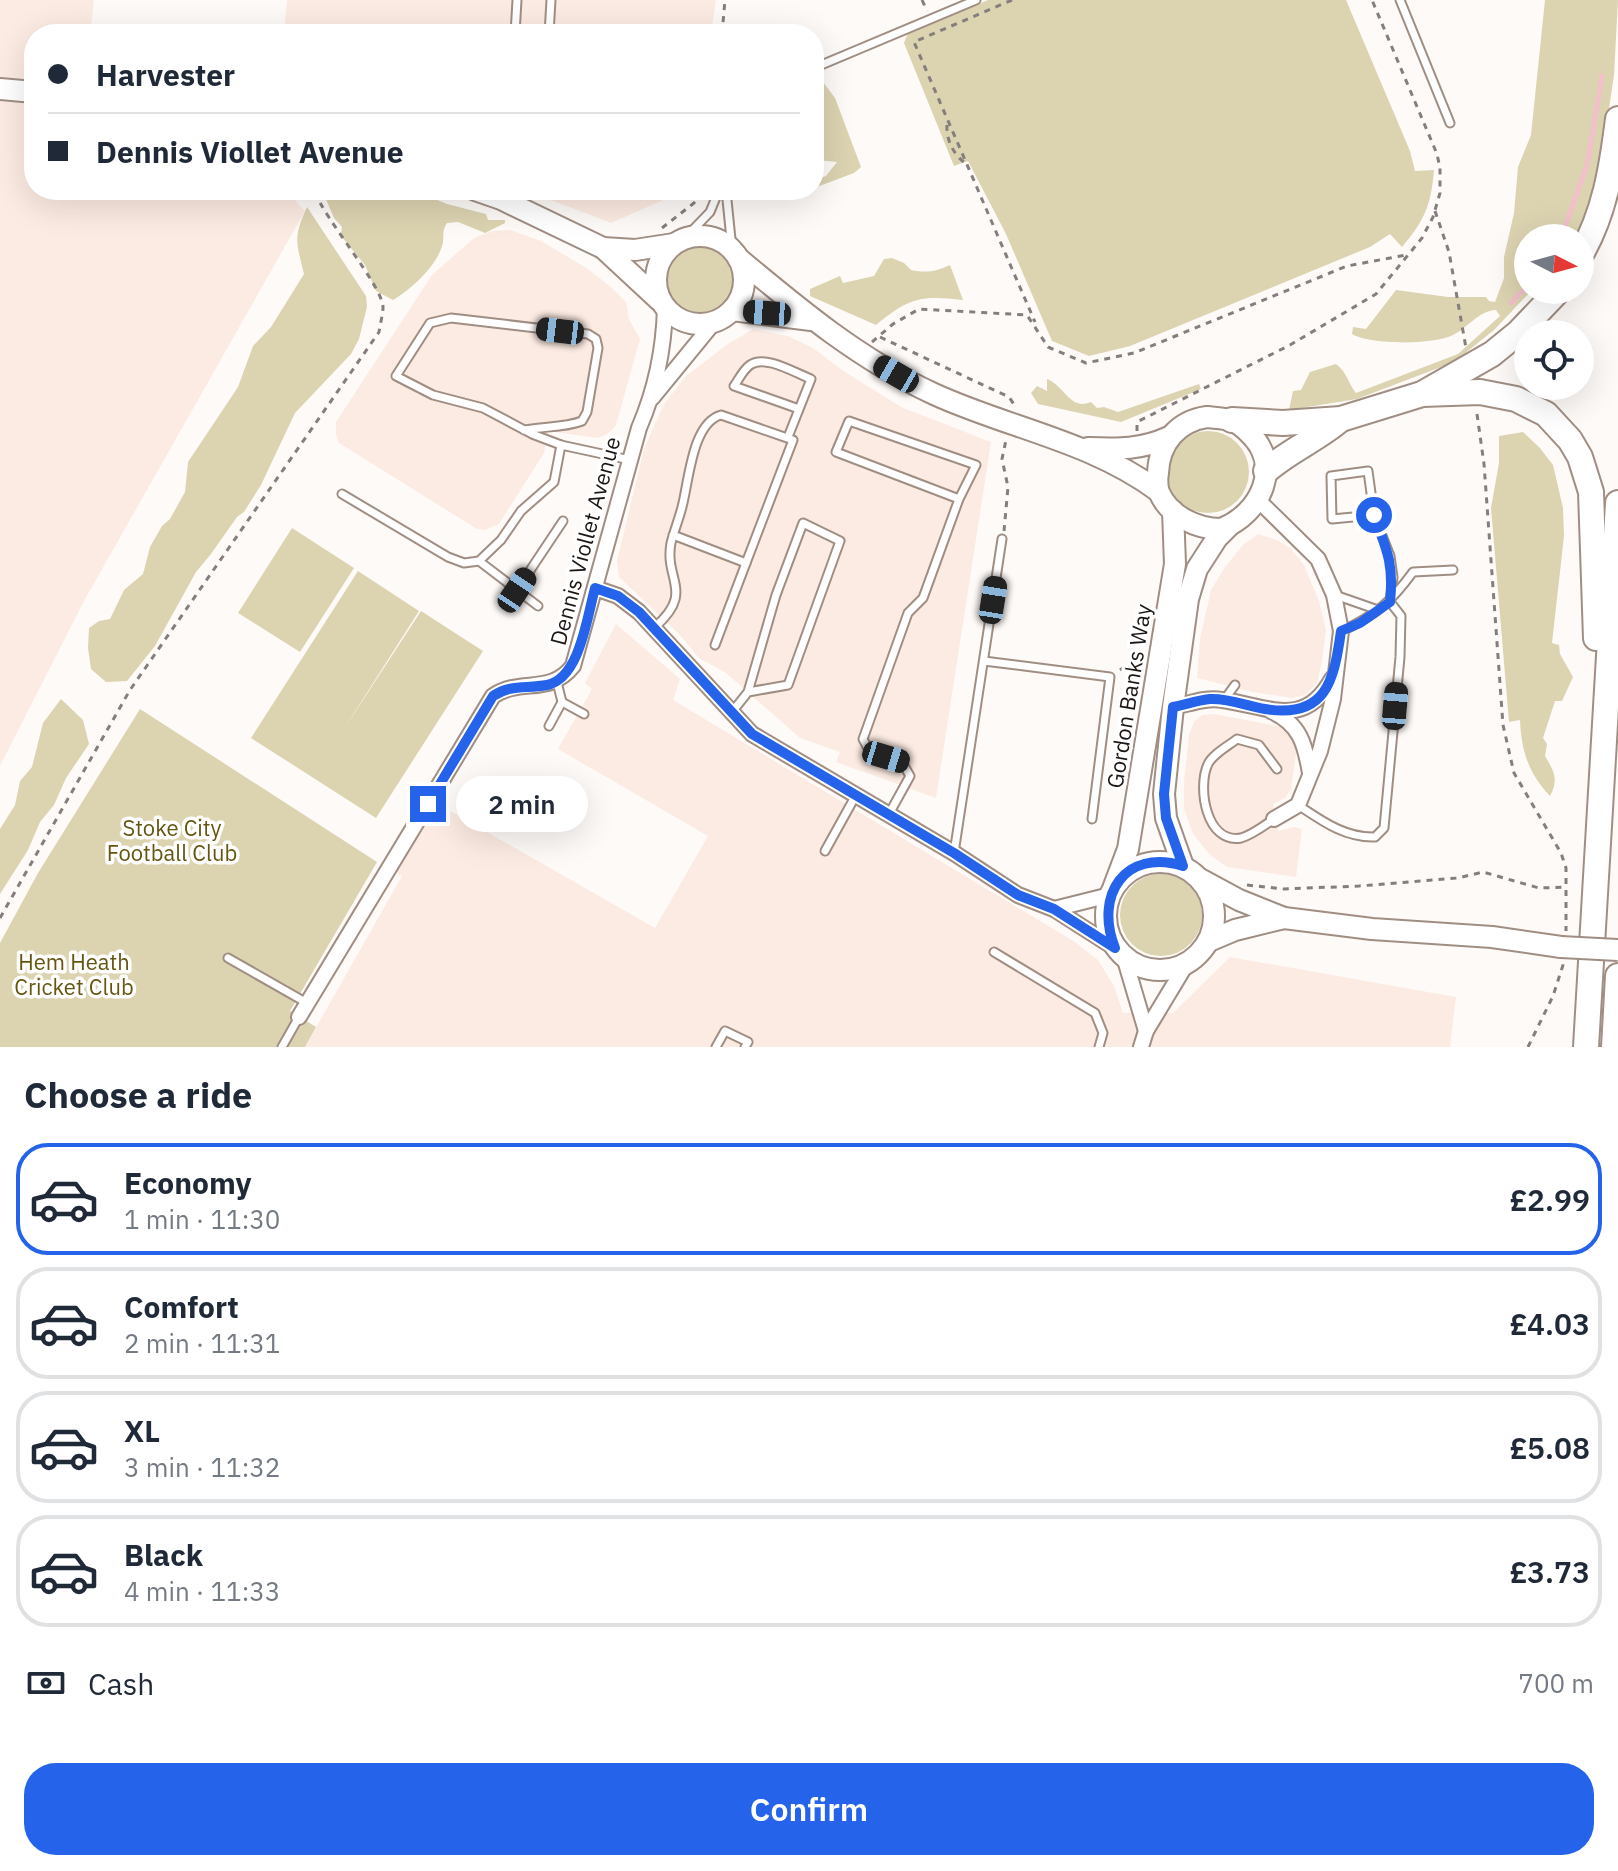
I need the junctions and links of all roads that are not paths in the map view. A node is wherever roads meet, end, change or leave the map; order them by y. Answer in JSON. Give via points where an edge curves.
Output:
{"nodes":[{"id":1,"x":517,"y":0,"type":"edge"},
{"id":2,"x":551,"y":0,"type":"edge"},
{"id":3,"x":976,"y":0,"type":"edge"},
{"id":4,"x":1400,"y":0,"type":"edge"},
{"id":5,"x":516,"y":24,"type":"edge"},
{"id":6,"x":550,"y":24,"type":"edge"},
{"id":7,"x":824,"y":64,"type":"edge"},
{"id":8,"x":0,"y":89,"type":"edge"},
{"id":9,"x":24,"y":91,"type":"edge"},
{"id":10,"x":1618,"y":119,"type":"edge"},
{"id":11,"x":1450,"y":123,"type":"dead end"},
{"id":12,"x":512,"y":200,"type":"edge"},
{"id":13,"x":715,"y":200,"type":"edge"},
{"id":14,"x":727,"y":200,"type":"edge"},
{"id":15,"x":1594,"y":226,"type":"edge"},
{"id":16,"x":679,"y":241,"type":"junction"},
{"id":17,"x":603,"y":248,"type":"junction"},
{"id":18,"x":735,"y":254,"type":"junction"},
{"id":19,"x":1546,"y":304,"type":"edge"},
{"id":20,"x":664,"y":305,"type":"junction"},
{"id":21,"x":724,"y":316,"type":"junction"},
{"id":22,"x":811,"y":320,"type":"junction"},
{"id":23,"x":1422,"y":394,"type":"junction"},
{"id":24,"x":651,"y":399,"type":"junction"},
{"id":25,"x":799,"y":409,"type":"junction"},
{"id":26,"x":1341,"y":419,"type":"junction"},
{"id":27,"x":1232,"y":420,"type":"junction"},
{"id":28,"x":524,"y":430,"type":"junction"},
{"id":29,"x":788,"y":437,"type":"junction"},
{"id":30,"x":1169,"y":437,"type":"junction"},
{"id":31,"x":561,"y":445,"type":"junction"},
{"id":32,"x":1080,"y":448,"type":"junction"},
{"id":33,"x":630,"y":460,"type":"junction"},
{"id":34,"x":1266,"y":471,"type":"junction"},
{"id":35,"x":1158,"y":491,"type":"junction"},
{"id":36,"x":342,"y":494,"type":"dead end"},
{"id":37,"x":959,"y":499,"type":"junction"},
{"id":38,"x":1258,"y":500,"type":"junction"},
{"id":39,"x":1618,"y":503,"type":"edge"},
{"id":40,"x":1173,"y":511,"type":"junction"},
{"id":41,"x":1374,"y":515,"type":"junction"},
{"id":42,"x":563,"y":521,"type":"dead end"},
{"id":43,"x":1230,"y":525,"type":"junction"},
{"id":44,"x":673,"y":535,"type":"junction"},
{"id":45,"x":1002,"y":539,"type":"road end"},
{"id":46,"x":479,"y":561,"type":"junction"},
{"id":47,"x":746,"y":563,"type":"junction"},
{"id":48,"x":1453,"y":570,"type":"dead end"},
{"id":49,"x":595,"y":588,"type":"junction"},
{"id":50,"x":517,"y":590,"type":"junction"},
{"id":51,"x":1334,"y":595,"type":"junction"},
{"id":52,"x":1390,"y":602,"type":"junction"},
{"id":53,"x":538,"y":606,"type":"dead end"},
{"id":54,"x":1378,"y":610,"type":"junction"},
{"id":55,"x":655,"y":627,"type":"junction"},
{"id":56,"x":1341,"y":631,"type":"junction"},
{"id":57,"x":715,"y":645,"type":"dead end"},
{"id":58,"x":984,"y":661,"type":"junction"},
{"id":59,"x":1336,"y":671,"type":"junction"},
{"id":60,"x":557,"y":682,"type":"junction"},
{"id":61,"x":1235,"y":685,"type":"dead end"},
{"id":62,"x":748,"y":692,"type":"junction"},
{"id":63,"x":1224,"y":700,"type":"junction"},
{"id":64,"x":562,"y":702,"type":"junction"},
{"id":65,"x":1173,"y":707,"type":"junction"},
{"id":66,"x":1267,"y":710,"type":"junction"},
{"id":67,"x":732,"y":712,"type":"junction"},
{"id":68,"x":584,"y":714,"type":"dead end"},
{"id":69,"x":549,"y":726,"type":"dead end"},
{"id":70,"x":1277,"y":769,"type":"dead end"},
{"id":71,"x":1310,"y":774,"type":"junction"},
{"id":72,"x":1601,"y":774,"type":"junction"},
{"id":73,"x":856,"y":795,"type":"junction"},
{"id":74,"x":1298,"y":805,"type":"junction"},
{"id":75,"x":889,"y":814,"type":"junction"},
{"id":76,"x":1092,"y":819,"type":"dead end"},
{"id":77,"x":1274,"y":819,"type":"joint"},
{"id":78,"x":825,"y":851,"type":"dead end"},
{"id":79,"x":954,"y":853,"type":"junction"},
{"id":80,"x":1183,"y":866,"type":"junction"},
{"id":81,"x":1202,"y":880,"type":"junction"},
{"id":82,"x":1112,"y":891,"type":"junction"},
{"id":83,"x":1054,"y":909,"type":"junction"},
{"id":84,"x":1284,"y":918,"type":"junction"},
{"id":85,"x":1618,"y":937,"type":"edge"},
{"id":86,"x":1209,"y":941,"type":"junction"},
{"id":87,"x":1563,"y":944,"type":"junction"},
{"id":88,"x":1618,"y":950,"type":"edge"},
{"id":89,"x":994,"y":952,"type":"dead end"},
{"id":90,"x":1120,"y":954,"type":"junction"},
{"id":91,"x":228,"y":958,"type":"dead end"},
{"id":92,"x":1184,"y":968,"type":"junction"},
{"id":93,"x":1618,"y":976,"type":"edge"},
{"id":94,"x":307,"y":1003,"type":"junction"},
{"id":95,"x":299,"y":1017,"type":"joint"},
{"id":96,"x":1146,"y":1031,"type":"junction"},
{"id":97,"x":282,"y":1047,"type":"edge"},
{"id":98,"x":716,"y":1047,"type":"edge"},
{"id":99,"x":745,"y":1047,"type":"edge"},
{"id":100,"x":1099,"y":1047,"type":"edge"},
{"id":101,"x":1141,"y":1047,"type":"edge"},
{"id":102,"x":1586,"y":1047,"type":"edge"},
{"id":103,"x":1614,"y":1047,"type":"edge"}],
"edges":[{"from":1,"to":5,"type":"lane"},
{"from":2,"to":6,"type":"lane"},
{"from":3,"to":7,"type":"lane"},
{"from":4,"to":11,"type":"lane"},
{"from":8,"to":9,"type":"main road"},
{"from":10,"to":15,"type":"highway","via":[[1608,189]]},
{"from":12,"to":17,"type":"main road"},
{"from":13,"to":16,"type":"lane","via":[[710,212]]},
{"from":14,"to":18,"type":"lane"},
{"from":16,"to":17,"type":"main road","via":[[635,250]]},
{"from":16,"to":18,"type":"main road","via":[[708,236]]},
{"from":16,"to":20,"type":"main road","via":[[656,272]]},
{"from":17,"to":20,"type":"main road"},
{"from":18,"to":21,"type":"main road","via":[[744,283],[740,299]]},
{"from":18,"to":22,"type":"main road"},
{"from":19,"to":23,"type":"highway","via":[[1492,354]]},
{"from":20,"to":21,"type":"main road","via":[[693,323]]},
{"from":20,"to":24,"type":"street","name":"Dennis Viollet Avenue"},
{"from":21,"to":22,"type":"main road"},
{"from":21,"to":24,"type":"street","name":"Dennis Viollet Avenue"},
{"from":22,"to":32,"type":"main road","via":[[934,394]]},
{"from":23,"to":26,"type":"highway"},
{"from":23,"to":72,"type":"highway","via":[[1480,392],[1516,399],[1546,414],[1580,457],[1591,492]]},
{"from":24,"to":33,"type":"street","name":"Dennis Viollet Avenue"},
{"from":25,"to":25,"type":"lane","via":[[811,379],[779,366],[751,364],[734,386]]},
{"from":25,"to":29,"type":"lane"},
{"from":26,"to":27,"type":"highway"},
{"from":26,"to":34,"type":"highway"},
{"from":27,"to":30,"type":"main road","via":[[1195,418]]},
{"from":27,"to":34,"type":"main road","via":[[1256,440]]},
{"from":28,"to":28,"type":"lane","via":[[582,421],[596,339],[451,318],[430,323],[396,376],[433,395],[483,408]]},
{"from":28,"to":31,"type":"lane"},
{"from":29,"to":44,"type":"lane","via":[[721,415],[710,420],[696,448]]},
{"from":29,"to":47,"type":"lane","via":[[793,440]]},
{"from":30,"to":32,"type":"main road","via":[[1137,448]]},
{"from":30,"to":35,"type":"main road","via":[[1158,463]]},
{"from":31,"to":33,"type":"lane"},
{"from":31,"to":46,"type":"lane","via":[[554,482]]},
{"from":32,"to":35,"type":"main road"},
{"from":33,"to":49,"type":"street","name":"Dennis Viollet Avenue"},
{"from":34,"to":38,"type":"main road"},
{"from":35,"to":40,"type":"main road"},
{"from":36,"to":46,"type":"lane","via":[[448,557]]},
{"from":37,"to":37,"type":"lane","via":[[836,452],[849,421],[976,465]]},
{"from":37,"to":75,"type":"lane","via":[[923,598],[908,613],[863,739],[870,752],[902,762],[910,776]]},
{"from":38,"to":43,"type":"main road"},
{"from":38,"to":51,"type":"street","via":[[1313,553]]},
{"from":39,"to":72,"type":"highway"},
{"from":40,"to":43,"type":"main road","via":[[1213,529]]},
{"from":40,"to":82,"type":"main road","name":"Gordon Banks Way","via":[[1175,564],[1128,849]]},
{"from":41,"to":41,"type":"lane","via":[[1332,519],[1331,476],[1368,471]]},
{"from":41,"to":52,"type":"lane","via":[[1390,556]]},
{"from":42,"to":50,"type":"lane"},
{"from":43,"to":65,"type":"main road","name":"Gordon Banks Way","via":[[1197,569]]},
{"from":44,"to":47,"type":"lane"},
{"from":44,"to":55,"type":"lane","via":[[670,555],[677,589],[670,611]]},
{"from":45,"to":58,"type":"lane"},
{"from":46,"to":50,"type":"lane"},
{"from":47,"to":57,"type":"lane"},
{"from":48,"to":52,"type":"lane","via":[[1413,572]]},
{"from":49,"to":55,"type":"street","via":[[628,601]]},
{"from":49,"to":60,"type":"street","name":"Dennis Viollet Avenue","via":[[573,666]]},
{"from":50,"to":53,"type":"lane"},
{"from":51,"to":54,"type":"lane"},
{"from":51,"to":56,"type":"street"},
{"from":52,"to":54,"type":"lane"},
{"from":52,"to":74,"type":"lane","via":[[1401,616],[1400,657],[1384,828],[1375,837],[1361,837],[1340,831]]},
{"from":54,"to":56,"type":"lane"},
{"from":55,"to":67,"type":"street"},
{"from":56,"to":59,"type":"street"},
{"from":58,"to":76,"type":"lane","via":[[1110,677]]},
{"from":58,"to":79,"type":"lane"},
{"from":59,"to":66,"type":"street","via":[[1322,696],[1307,708]]},
{"from":59,"to":71,"type":"street","via":[[1320,751]]},
{"from":60,"to":64,"type":"lane"},
{"from":60,"to":94,"type":"street","via":[[504,689],[493,696]]},
{"from":61,"to":63,"type":"lane"},
{"from":62,"to":62,"type":"lane","via":[[788,685],[840,541],[803,523]]},
{"from":62,"to":67,"type":"lane"},
{"from":63,"to":65,"type":"street"},
{"from":63,"to":66,"type":"street"},
{"from":64,"to":68,"type":"lane"},
{"from":64,"to":69,"type":"lane"},
{"from":65,"to":80,"type":"main road","name":"Gordon Banks Way","via":[[1164,794],[1166,818]]},
{"from":66,"to":71,"type":"street","via":[[1302,736]]},
{"from":67,"to":73,"type":"street","via":[[752,734]]},
{"from":70,"to":77,"type":"lane","via":[[1259,745],[1237,739],[1209,760],[1203,779],[1203,799],[1214,826],[1230,838],[1243,838]]},
{"from":71,"to":74,"type":"street"},
{"from":72,"to":102,"type":"highway"},
{"from":73,"to":75,"type":"street"},
{"from":73,"to":78,"type":"lane"},
{"from":74,"to":77,"type":"street"},
{"from":75,"to":79,"type":"street"},
{"from":79,"to":83,"type":"street","via":[[1018,895]]},
{"from":80,"to":81,"type":"main road"},
{"from":80,"to":82,"type":"main road","via":[[1153,861],[1133,868]]},
{"from":81,"to":84,"type":"main road"},
{"from":81,"to":86,"type":"main road","via":[[1212,896],[1215,918]]},
{"from":82,"to":83,"type":"street"},
{"from":82,"to":90,"type":"main road","via":[[1108,932]]},
{"from":83,"to":90,"type":"street"},
{"from":84,"to":86,"type":"main road"},
{"from":84,"to":87,"type":"main road"},
{"from":85,"to":87,"type":"main road"},
{"from":86,"to":92,"type":"main road"},
{"from":87,"to":88,"type":"main road","bridge":true},
{"from":89,"to":100,"type":"lane","via":[[1095,1013],[1103,1033]]},
{"from":90,"to":92,"type":"main road","via":[[1141,968]]},
{"from":90,"to":96,"type":"street"},
{"from":91,"to":94,"type":"lane"},
{"from":92,"to":96,"type":"street"},
{"from":93,"to":103,"type":"highway"},
{"from":94,"to":95,"type":"street"},
{"from":95,"to":97,"type":"lane"},
{"from":96,"to":101,"type":"street"},
{"from":98,"to":99,"type":"lane","via":[[725,1031],[748,1042]]}]}
